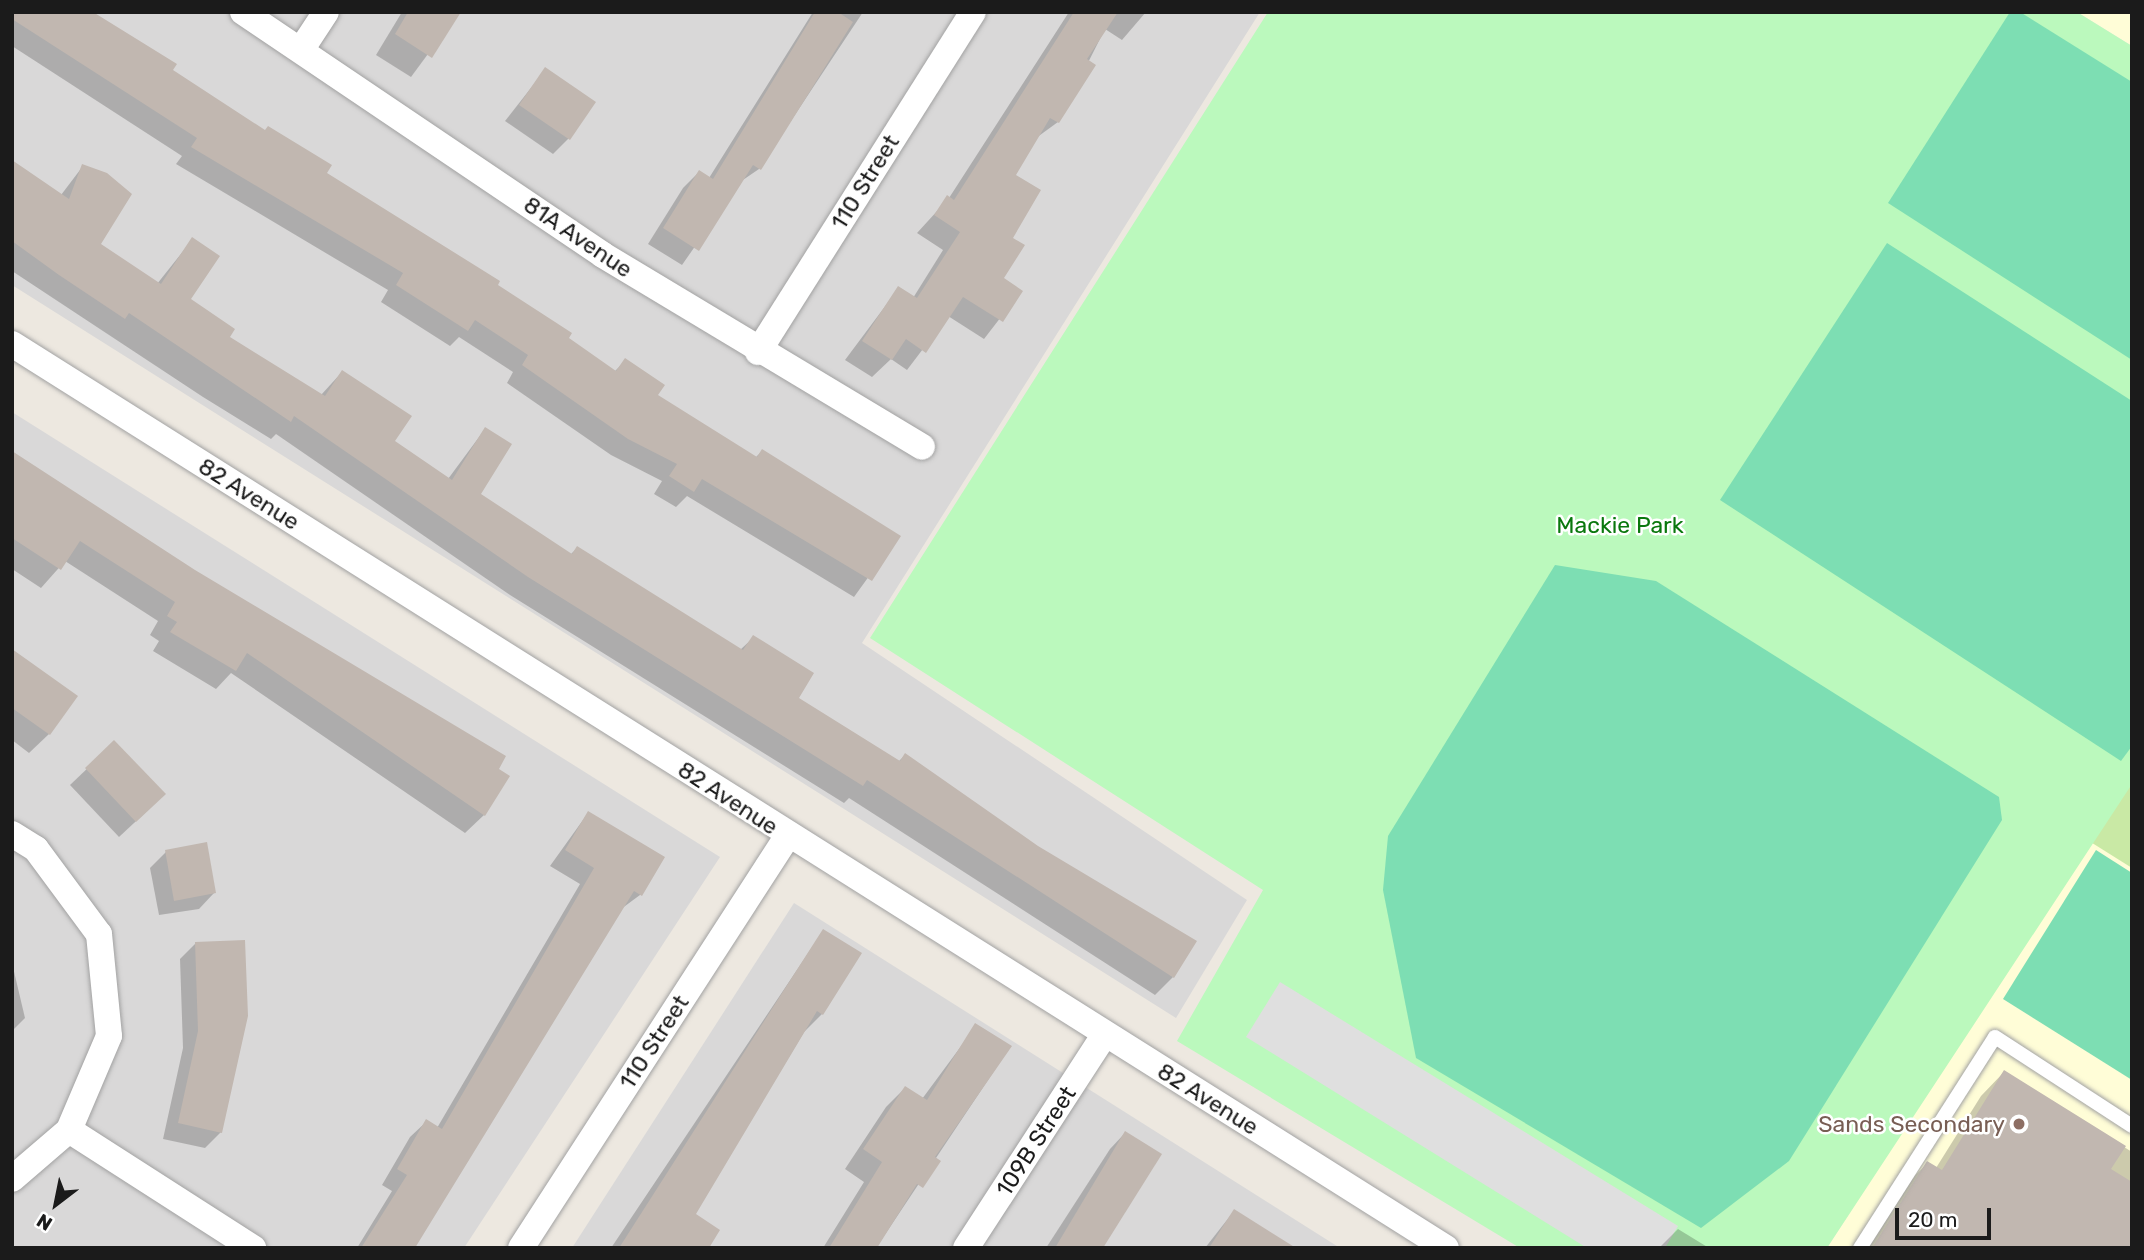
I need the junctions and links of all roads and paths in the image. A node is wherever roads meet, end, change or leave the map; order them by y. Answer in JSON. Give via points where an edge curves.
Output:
{"nodes":[{"id":1,"x":243,"y":12,"type":"edge"},
{"id":2,"x":326,"y":12,"type":"edge"},
{"id":3,"x":973,"y":12,"type":"edge"},
{"id":4,"x":301,"y":50,"type":"junction"},
{"id":5,"x":12,"y":344,"type":"edge"},
{"id":6,"x":758,"y":352,"type":"junction"},
{"id":7,"x":922,"y":447,"type":"dead end"},
{"id":8,"x":12,"y":834,"type":"edge"},
{"id":9,"x":787,"y":837,"type":"junction"},
{"id":10,"x":1105,"y":1034,"type":"junction"},
{"id":11,"x":2132,"y":1126,"type":"edge"},
{"id":12,"x":69,"y":1130,"type":"junction"},
{"id":13,"x":12,"y":1179,"type":"edge"},
{"id":14,"x":253,"y":1248,"type":"edge"},
{"id":15,"x":521,"y":1248,"type":"edge"},
{"id":16,"x":966,"y":1248,"type":"edge"},
{"id":17,"x":1446,"y":1248,"type":"edge"},
{"id":18,"x":1860,"y":1248,"type":"edge"}],
"edges":[{"from":1,"to":4,"type":"street","name":"81A Avenue"},
{"from":2,"to":4,"type":"street"},
{"from":3,"to":6,"type":"street","name":"110 Street"},
{"from":4,"to":6,"type":"street","name":"81A Avenue"},
{"from":5,"to":9,"type":"street","name":"82 Avenue"},
{"from":6,"to":7,"type":"street","name":"81A Avenue"},
{"from":8,"to":12,"type":"street","via":[[36,849],[99,934],[109,1036]]},
{"from":9,"to":10,"type":"street","name":"82 Avenue"},
{"from":9,"to":15,"type":"street","name":"110 Street"},
{"from":10,"to":16,"type":"street","name":"109B Street"},
{"from":10,"to":17,"type":"street","name":"82 Avenue"},
{"from":11,"to":18,"type":"lane","via":[[1995,1037]]},
{"from":12,"to":13,"type":"street"},
{"from":12,"to":14,"type":"street"}]}
